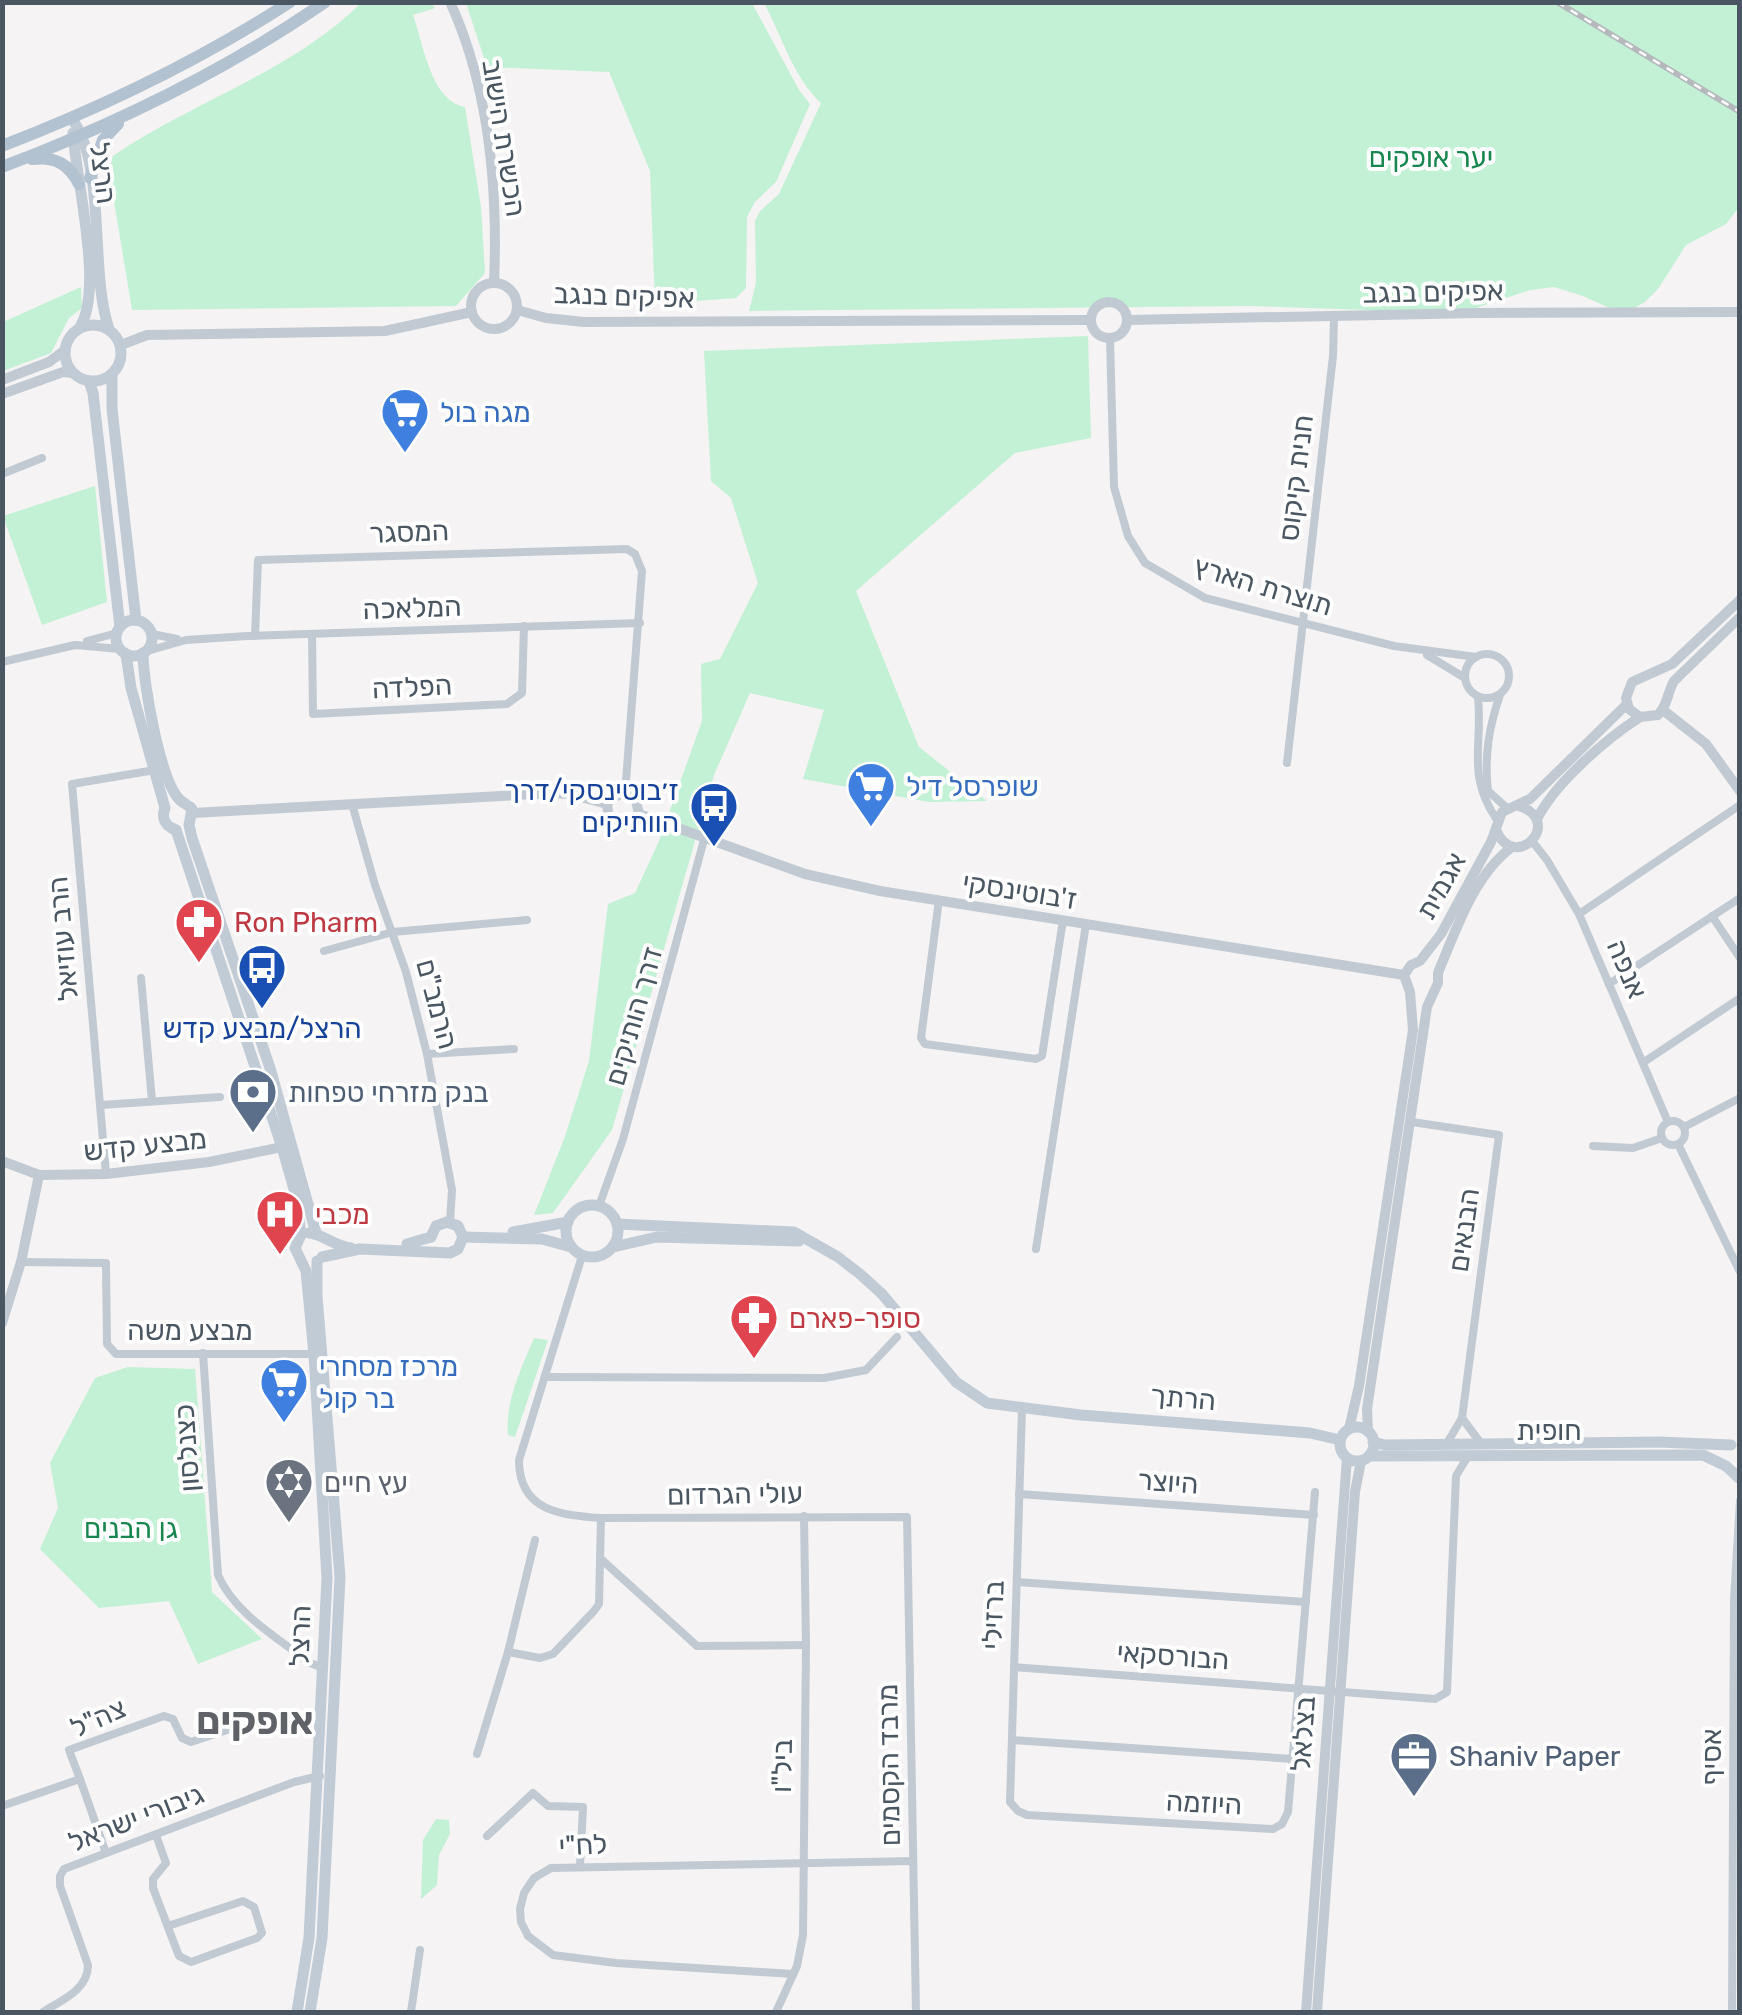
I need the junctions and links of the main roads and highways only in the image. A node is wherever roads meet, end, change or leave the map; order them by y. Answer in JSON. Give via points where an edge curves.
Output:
{"nodes":[{"id":1,"x":290,"y":2,"type":"edge"},
{"id":2,"x":325,"y":2,"type":"edge"},
{"id":3,"x":133,"y":112,"type":"junction"},
{"id":4,"x":72,"y":119,"type":"junction"},
{"id":5,"x":78,"y":137,"type":"junction"},
{"id":6,"x":2,"y":146,"type":"edge"},
{"id":7,"x":20,"y":160,"type":"junction"},
{"id":8,"x":2,"y":167,"type":"edge"},
{"id":9,"x":84,"y":181,"type":"junction"},
{"id":10,"x":80,"y":327,"type":"junction"},
{"id":11,"x":109,"y":329,"type":"junction"},
{"id":12,"x":112,"y":374,"type":"junction"},
{"id":13,"x":89,"y":381,"type":"junction"},
{"id":14,"x":136,"y":620,"type":"junction"},
{"id":15,"x":119,"y":630,"type":"junction"},
{"id":16,"x":123,"y":651,"type":"junction"},
{"id":17,"x":145,"y":652,"type":"junction"},
{"id":18,"x":180,"y":800,"type":"junction"},
{"id":19,"x":165,"y":808,"type":"junction"},
{"id":20,"x":191,"y":819,"type":"junction"},
{"id":21,"x":176,"y":830,"type":"junction"},
{"id":22,"x":288,"y":1146,"type":"junction"},
{"id":23,"x":568,"y":1222,"type":"junction"},
{"id":24,"x":617,"y":1224,"type":"junction"},
{"id":25,"x":302,"y":1235,"type":"junction"},
{"id":26,"x":486,"y":1236,"type":"junction"},
{"id":27,"x":320,"y":1237,"type":"junction"},
{"id":28,"x":431,"y":1238,"type":"junction"},
{"id":29,"x":463,"y":1238,"type":"junction"},
{"id":30,"x":818,"y":1244,"type":"junction"},
{"id":31,"x":572,"y":1247,"type":"junction"},
{"id":32,"x":613,"y":1247,"type":"junction"},
{"id":33,"x":382,"y":1248,"type":"junction"},
{"id":34,"x":360,"y":1249,"type":"junction"},
{"id":35,"x":438,"y":1250,"type":"junction"},
{"id":36,"x":320,"y":1259,"type":"junction"},
{"id":37,"x":303,"y":1261,"type":"junction"},
{"id":38,"x":319,"y":1354,"type":"junction"},
{"id":39,"x":1370,"y":1437,"type":"junction"},
{"id":40,"x":1340,"y":1440,"type":"junction"},
{"id":41,"x":1735,"y":1442,"type":"edge"},
{"id":42,"x":1446,"y":1449,"type":"junction"},
{"id":43,"x":1365,"y":1458,"type":"junction"},
{"id":44,"x":1726,"y":1466,"type":"junction"},
{"id":45,"x":1740,"y":1479,"type":"edge"},
{"id":46,"x":324,"y":1776,"type":"junction"},
{"id":47,"x":297,"y":2012,"type":"edge"},
{"id":48,"x":310,"y":2012,"type":"edge"}],
"edges":[{"from":1,"to":4,"type":"main road"},
{"from":2,"to":3,"type":"main road"},
{"from":3,"to":5,"type":"main road"},
{"from":3,"to":9,"type":"main road","via":[[103,140]]},
{"from":4,"to":5,"type":"main road","name":"הרצל"},
{"from":4,"to":6,"type":"main road"},
{"from":5,"to":7,"type":"main road"},
{"from":5,"to":9,"type":"main road","name":"הרצל"},
{"from":7,"to":8,"type":"main road"},
{"from":7,"to":9,"type":"main road","via":[[55,160]]},
{"from":9,"to":10,"type":"main road","name":"הרצל","via":[[90,297]]},
{"from":9,"to":11,"type":"main road","name":"הרצל"},
{"from":10,"to":11,"type":"main road"},
{"from":10,"to":13,"type":"main road","via":[[65,350],[68,366]]},
{"from":11,"to":12,"type":"main road","via":[[121,345]]},
{"from":12,"to":13,"type":"main road"},
{"from":12,"to":14,"type":"main road"},
{"from":13,"to":15,"type":"main road"},
{"from":14,"to":15,"type":"main road"},
{"from":14,"to":17,"type":"main road","via":[[152,634]]},
{"from":15,"to":16,"type":"main road"},
{"from":16,"to":17,"type":"main road"},
{"from":16,"to":19,"type":"main road"},
{"from":17,"to":18,"type":"main road","via":[[144,688]]},
{"from":18,"to":19,"type":"main road"},
{"from":18,"to":20,"type":"main road","via":[[190,806]]},
{"from":19,"to":21,"type":"main road","via":[[165,822]]},
{"from":20,"to":21,"type":"main road"},
{"from":20,"to":22,"type":"main road"},
{"from":21,"to":22,"type":"main road"},
{"from":22,"to":25,"type":"main road"},
{"from":22,"to":27,"type":"main road"},
{"from":23,"to":24,"type":"main road","via":[[578,1210],[600,1206]]},
{"from":23,"to":26,"type":"main road"},
{"from":23,"to":31,"type":"main road"},
{"from":24,"to":30,"type":"main road","via":[[782,1230]]},
{"from":24,"to":32,"type":"main road"},
{"from":25,"to":27,"type":"main road"},
{"from":25,"to":37,"type":"main road","via":[[295,1248]]},
{"from":26,"to":29,"type":"main road"},
{"from":26,"to":31,"type":"main road"},
{"from":27,"to":34,"type":"main road"},
{"from":27,"to":36,"type":"main road","via":[[326,1247]]},
{"from":28,"to":29,"type":"main road","via":[[436,1226],[450,1222]]},
{"from":28,"to":33,"type":"main road"},
{"from":28,"to":35,"type":"main road"},
{"from":29,"to":35,"type":"main road","via":[[453,1252]]},
{"from":30,"to":32,"type":"main road","via":[[657,1238]]},
{"from":30,"to":40,"type":"main road","name":"הרתך","via":[[882,1294],[965,1390],[987,1402]]},
{"from":31,"to":32,"type":"main road","via":[[582,1256],[598,1256]]},
{"from":33,"to":34,"type":"main road"},
{"from":33,"to":35,"type":"main road"},
{"from":34,"to":36,"type":"main road"},
{"from":36,"to":37,"type":"main road"},
{"from":36,"to":38,"type":"main road","name":"הרצל"},
{"from":37,"to":38,"type":"main road","name":"הרצל"},
{"from":38,"to":46,"type":"main road","name":"הרצל"},
{"from":38,"to":46,"type":"main road","name":"הרצל","via":[[340,1577]]},
{"from":39,"to":40,"type":"main road","via":[[1359,1428]]},
{"from":39,"to":42,"type":"main road","name":"חופית"},
{"from":39,"to":43,"type":"main road"},
{"from":40,"to":43,"type":"main road","via":[[1347,1458]]},
{"from":41,"to":42,"type":"main road","name":"חופית","via":[[1480,1443]]},
{"from":41,"to":44,"type":"main road"},
{"from":42,"to":43,"type":"main road","name":"חופית"},
{"from":42,"to":44,"type":"main road","name":"חופית","via":[[1469,1456],[1703,1456]]},
{"from":44,"to":45,"type":"main road"},
{"from":46,"to":47,"type":"main road","name":"הרצל"},
{"from":46,"to":48,"type":"main road","name":"הרצל","via":[[322,1938]]}]}
